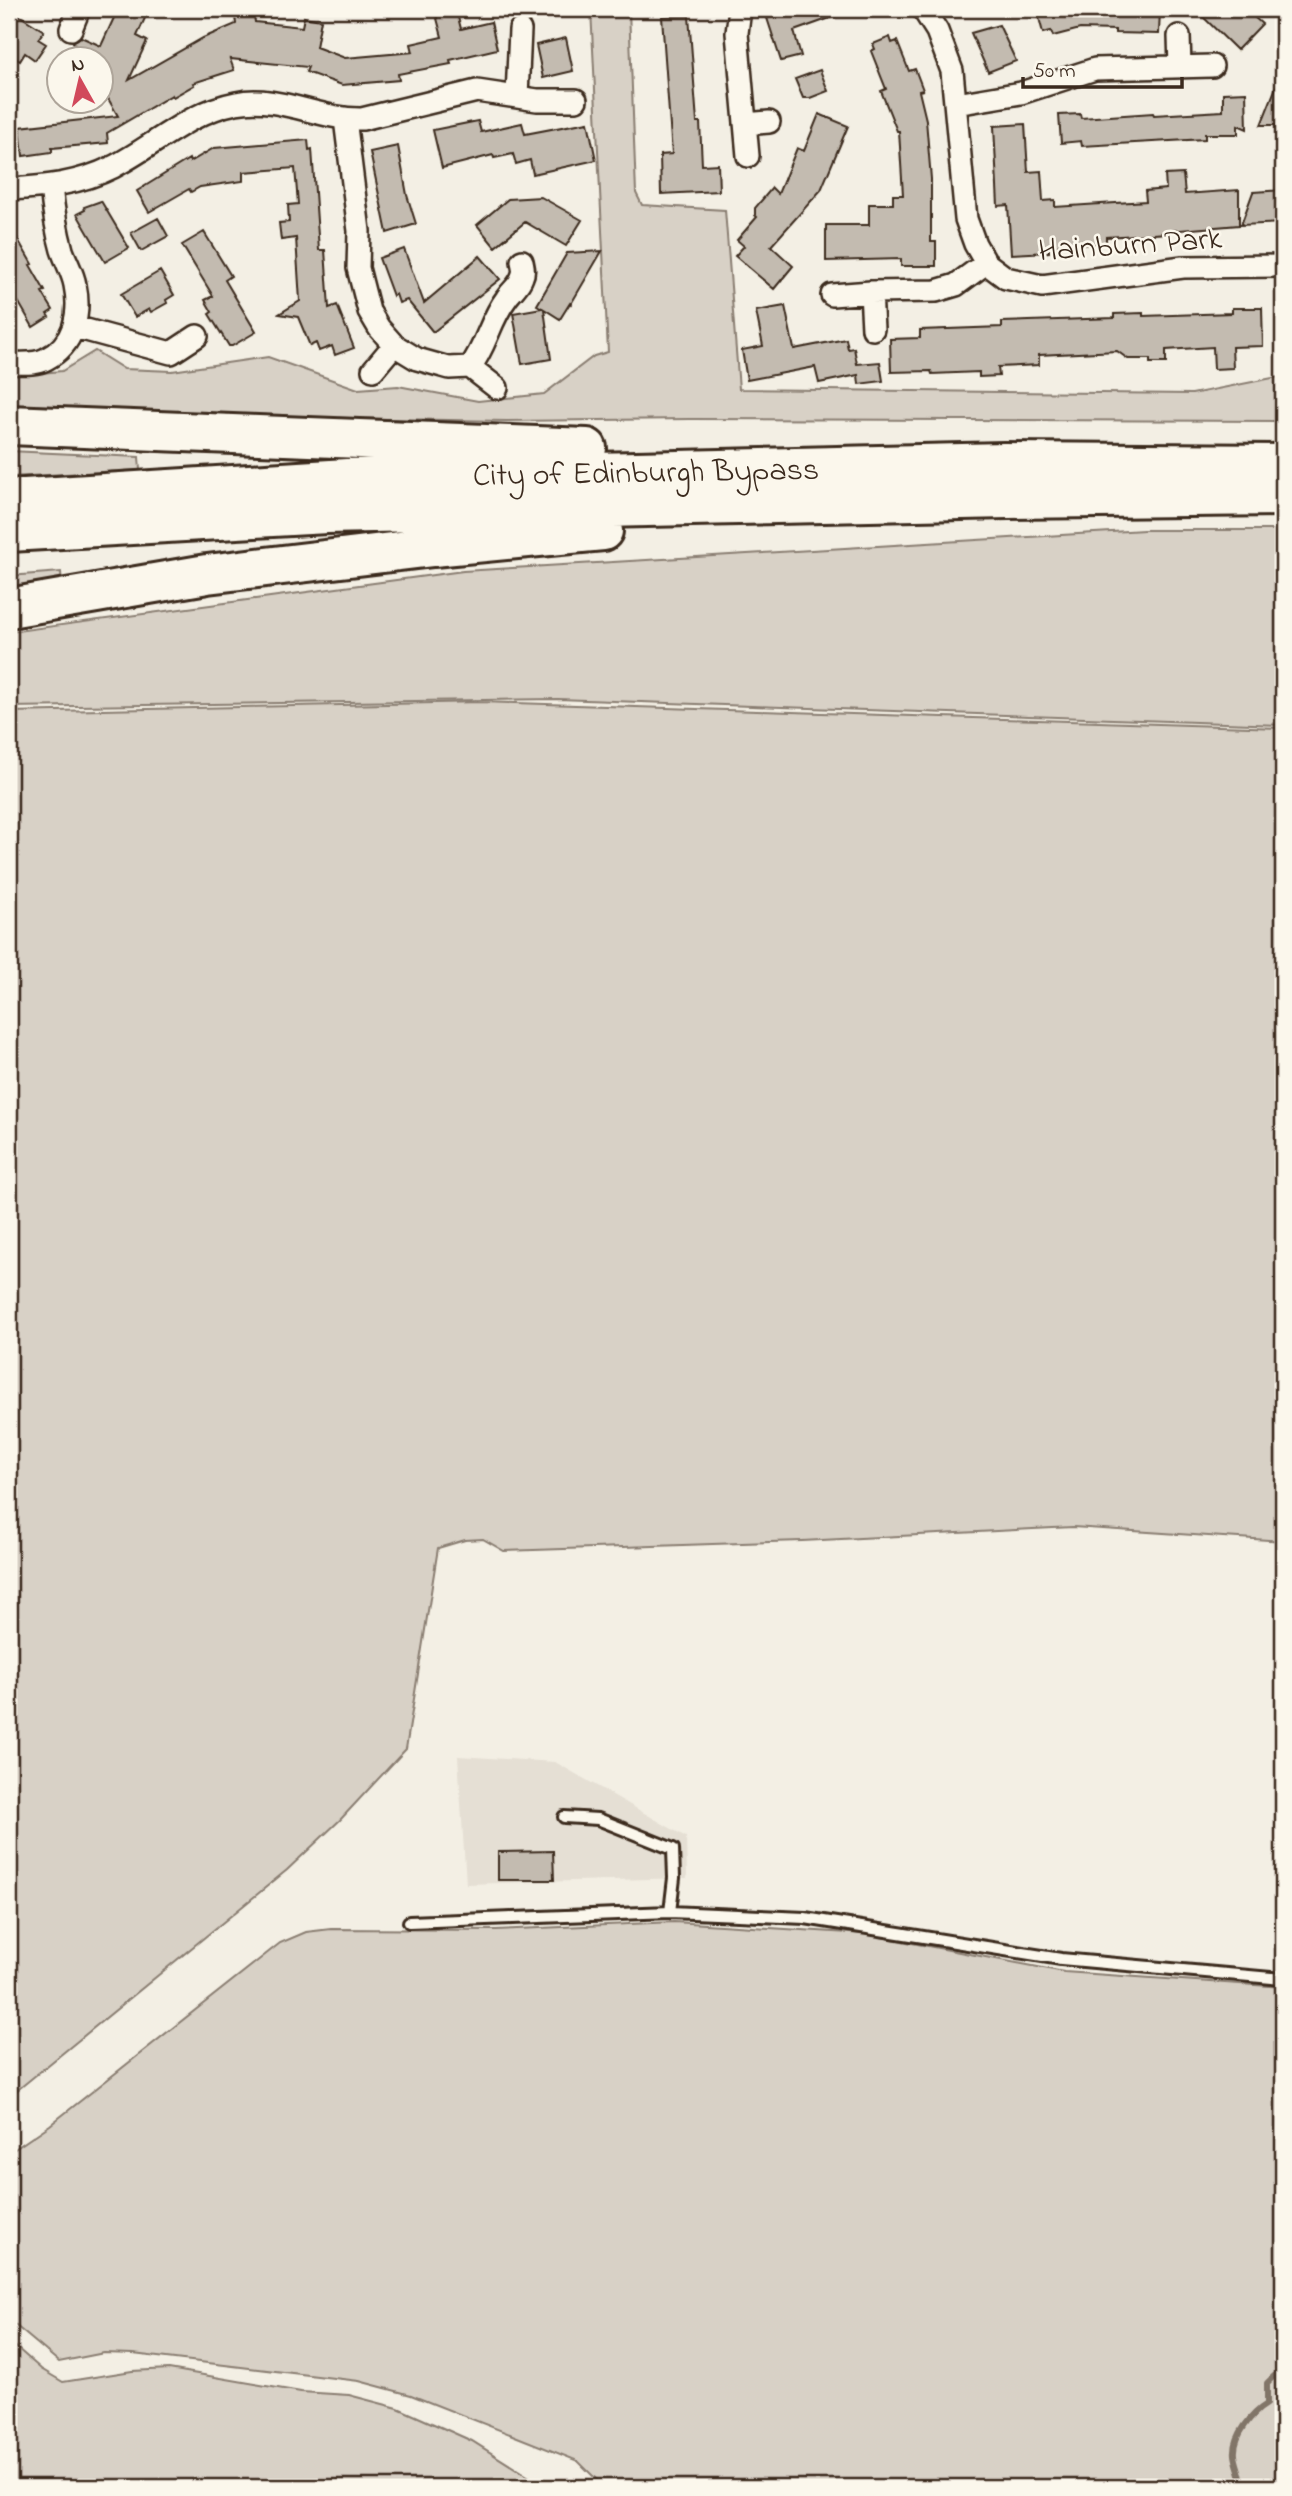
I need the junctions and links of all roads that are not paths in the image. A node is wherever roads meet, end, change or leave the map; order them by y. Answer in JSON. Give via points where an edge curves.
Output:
{"nodes":[{"id":1,"x":79,"y":9,"type":"edge"},
{"id":2,"x":740,"y":9,"type":"edge"},
{"id":3,"x":923,"y":9,"type":"edge"},
{"id":4,"x":71,"y":29,"type":"dead end"},
{"id":5,"x":520,"y":30,"type":"dead end"},
{"id":6,"x":1179,"y":36,"type":"dead end"},
{"id":7,"x":1212,"y":66,"type":"dead end"},
{"id":8,"x":1180,"y":67,"type":"junction"},
{"id":9,"x":517,"y":96,"type":"junction"},
{"id":10,"x":576,"y":100,"type":"dead end"},
{"id":11,"x":956,"y":104,"type":"junction"},
{"id":12,"x":345,"y":119,"type":"junction"},
{"id":13,"x":769,"y":121,"type":"dead end"},
{"id":14,"x":745,"y":124,"type":"junction"},
{"id":15,"x":748,"y":156,"type":"dead end"},
{"id":16,"x":51,"y":186,"type":"junction"},
{"id":17,"x":9,"y":189,"type":"edge"},
{"id":18,"x":522,"y":261,"type":"dead end"},
{"id":19,"x":986,"y":263,"type":"junction"},
{"id":20,"x":1283,"y":266,"type":"edge"},
{"id":21,"x":871,"y":292,"type":"junction"},
{"id":22,"x":832,"y":295,"type":"dead end"},
{"id":23,"x":75,"y":327,"type":"junction"},
{"id":24,"x":873,"y":329,"type":"dead end"},
{"id":25,"x":197,"y":336,"type":"dead end"},
{"id":26,"x":394,"y":345,"type":"junction"},
{"id":27,"x":9,"y":363,"type":"edge"},
{"id":28,"x":470,"y":367,"type":"junction"},
{"id":29,"x":373,"y":370,"type":"dead end"},
{"id":30,"x":497,"y":388,"type":"dead end"},
{"id":31,"x":9,"y":425,"type":"edge"},
{"id":32,"x":1283,"y":464,"type":"edge"},
{"id":33,"x":1006,"y":481,"type":"junction"},
{"id":34,"x":1283,"y":496,"type":"edge"},
{"id":35,"x":9,"y":499,"type":"edge"},
{"id":36,"x":9,"y":532,"type":"edge"},
{"id":37,"x":9,"y":608,"type":"edge"},
{"id":38,"x":564,"y":1817,"type":"dead end"},
{"id":39,"x":670,"y":1912,"type":"junction"},
{"id":40,"x":409,"y":1922,"type":"dead end"},
{"id":41,"x":1283,"y":1979,"type":"edge"}],
"edges":[{"from":1,"to":4,"type":"street"},
{"from":2,"to":14,"type":"street","via":[[737,33]]},
{"from":3,"to":11,"type":"street","via":[[952,71]]},
{"from":5,"to":9,"type":"street"},
{"from":6,"to":8,"type":"street"},
{"from":7,"to":8,"type":"street"},
{"from":8,"to":11,"type":"street","via":[[1095,69],[1021,93]]},
{"from":9,"to":10,"type":"street"},
{"from":9,"to":12,"type":"street","via":[[463,93],[362,119]]},
{"from":11,"to":19,"type":"street","via":[[966,219]]},
{"from":12,"to":16,"type":"street","via":[[239,102],[206,111],[113,167]]},
{"from":12,"to":26,"type":"street","via":[[362,289],[369,311]]},
{"from":13,"to":14,"type":"street"},
{"from":14,"to":15,"type":"street"},
{"from":16,"to":17,"type":"street"},
{"from":16,"to":23,"type":"street","via":[[62,251],[75,284]]},
{"from":18,"to":28,"type":"street","via":[[524,273],[519,284],[506,298]]},
{"from":19,"to":20,"type":"street","name":"Hainburn Park","via":[[1006,278],[1042,286],[1182,267]]},
{"from":19,"to":21,"type":"street","via":[[956,285],[936,291]]},
{"from":21,"to":22,"type":"street"},
{"from":21,"to":24,"type":"street"},
{"from":23,"to":25,"type":"street","via":[[172,352]]},
{"from":23,"to":27,"type":"street","via":[[67,342],[45,360]]},
{"from":26,"to":28,"type":"street","via":[[417,359],[449,368]]},
{"from":26,"to":29,"type":"street"},
{"from":28,"to":30,"type":"street"},
{"from":31,"to":33,"type":"highway","via":[[449,444]]},
{"from":32,"to":33,"type":"highway","name":"City of Edinburgh Bypass"},
{"from":33,"to":34,"type":"highway","name":"City of Edinburgh Bypass"},
{"from":33,"to":35,"type":"highway","name":"City of Edinburgh Bypass","via":[[347,478]]},
{"from":33,"to":36,"type":"highway","name":"City of Edinburgh Bypass"},
{"from":33,"to":37,"type":"highway","via":[[207,574]]},
{"from":38,"to":39,"type":"lane","via":[[598,1819],[673,1849]]},
{"from":39,"to":40,"type":"lane"},
{"from":39,"to":41,"type":"lane","via":[[805,1918],[1062,1959]]}]}
